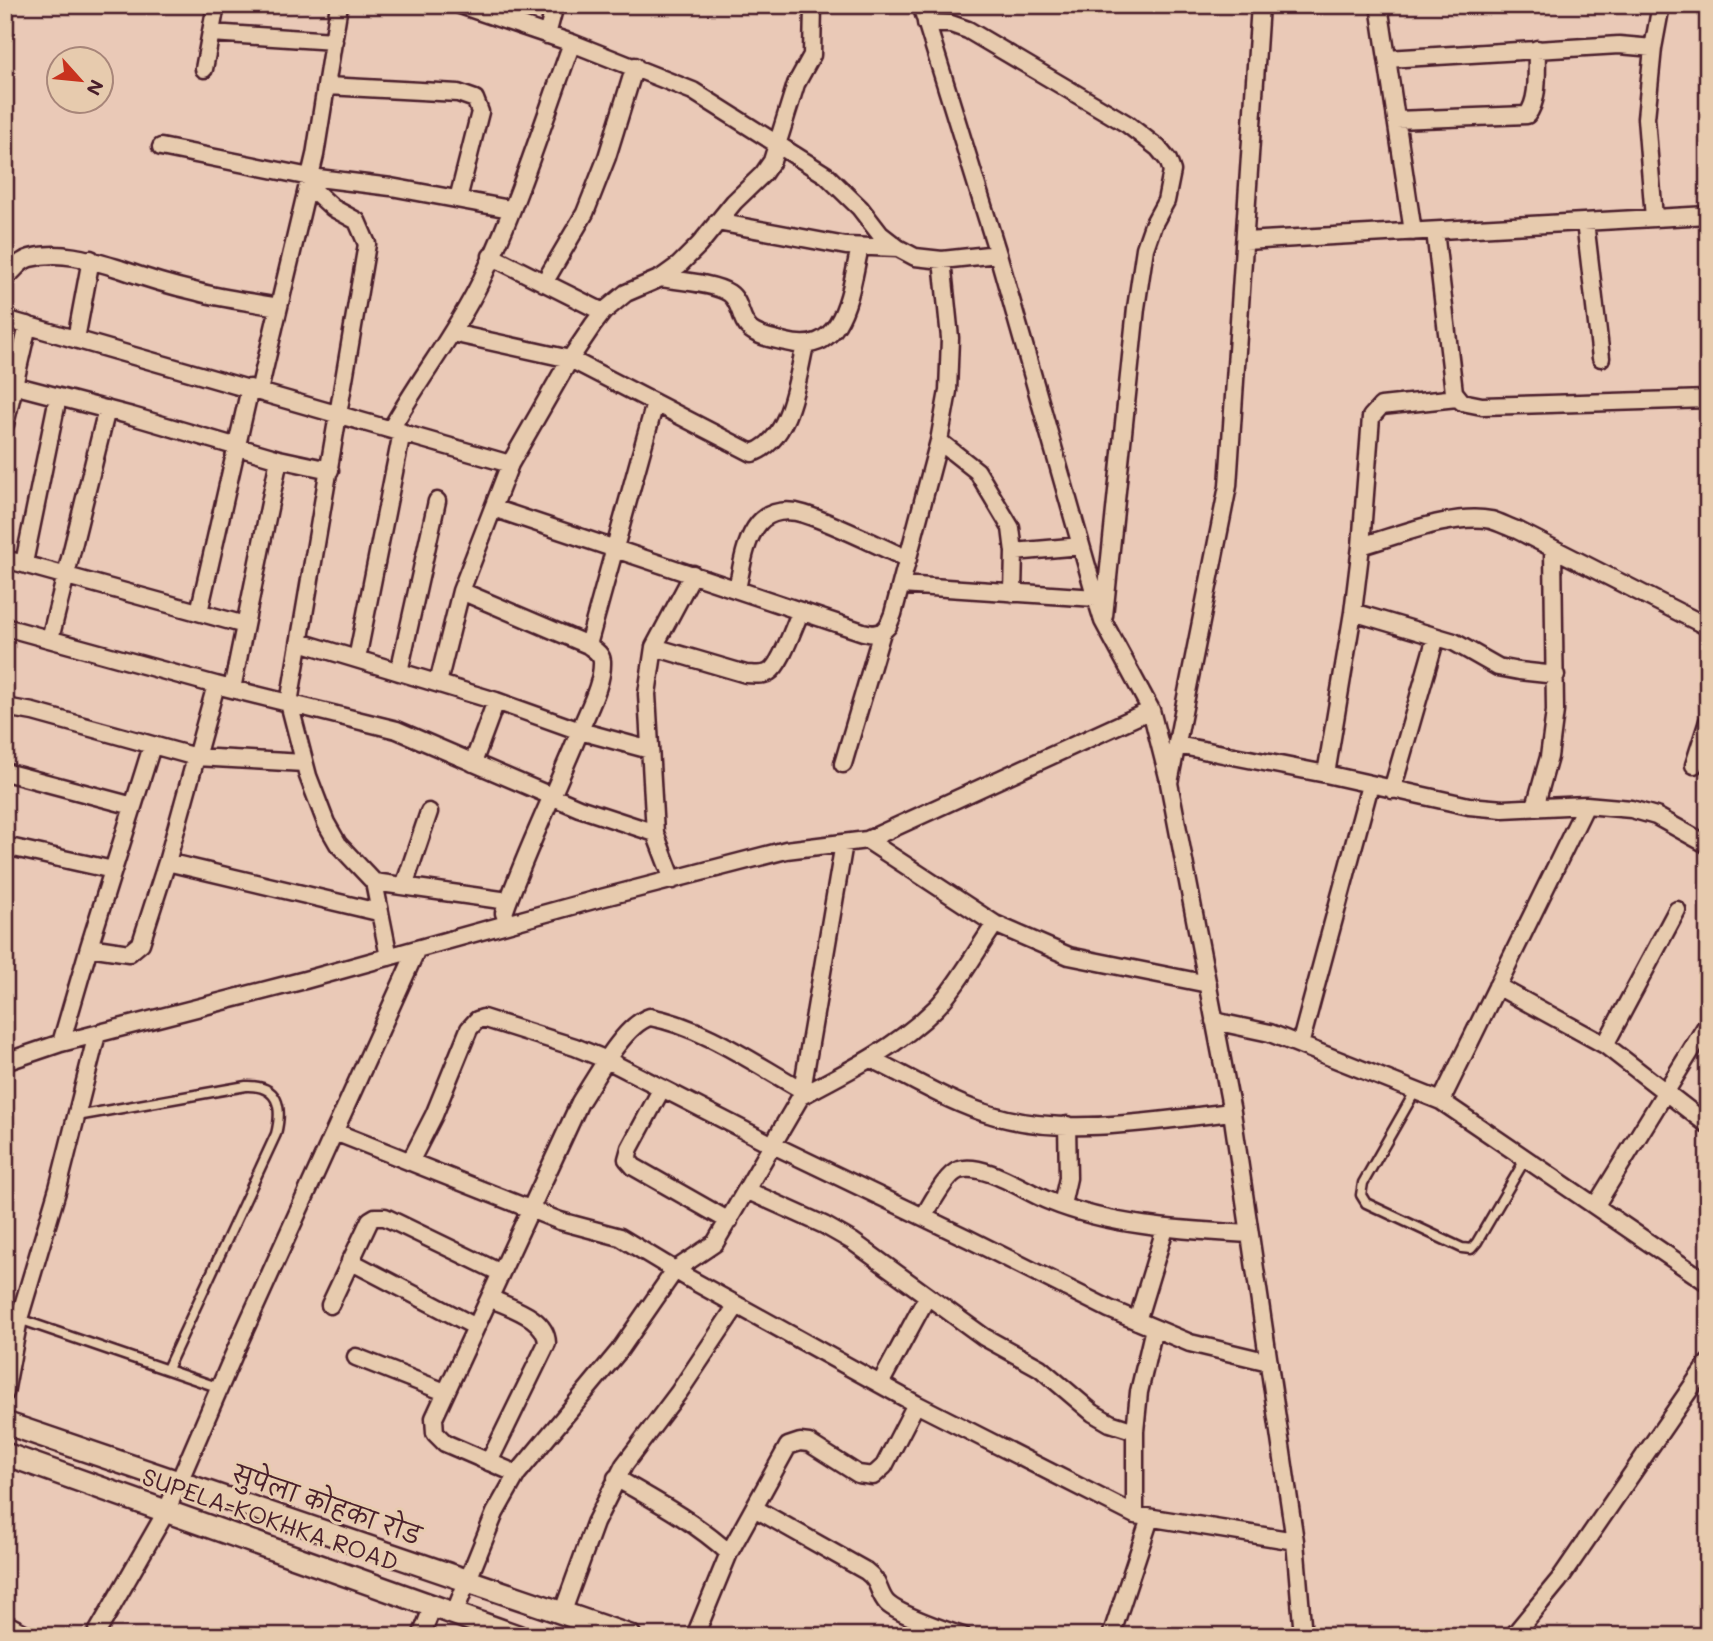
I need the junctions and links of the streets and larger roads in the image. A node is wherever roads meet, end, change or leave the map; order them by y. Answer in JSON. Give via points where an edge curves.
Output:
{"nodes":[{"id":1,"x":216,"y":5,"type":"edge"},
{"id":2,"x":339,"y":5,"type":"edge"},
{"id":3,"x":460,"y":5,"type":"edge"},
{"id":4,"x":555,"y":5,"type":"edge"},
{"id":5,"x":813,"y":5,"type":"edge"},
{"id":6,"x":921,"y":5,"type":"edge"},
{"id":7,"x":1261,"y":5,"type":"edge"},
{"id":8,"x":1379,"y":5,"type":"edge"},
{"id":9,"x":1661,"y":5,"type":"edge"},
{"id":10,"x":926,"y":23,"type":"junction"},
{"id":11,"x":211,"y":33,"type":"junction"},
{"id":12,"x":547,"y":35,"type":"junction"},
{"id":13,"x":334,"y":41,"type":"junction"},
{"id":14,"x":572,"y":43,"type":"junction"},
{"id":15,"x":1653,"y":48,"type":"junction"},
{"id":16,"x":1536,"y":49,"type":"junction"},
{"id":17,"x":1387,"y":58,"type":"junction"},
{"id":18,"x":635,"y":66,"type":"junction"},
{"id":19,"x":204,"y":69,"type":"dead end"},
{"id":20,"x":327,"y":86,"type":"junction"},
{"id":21,"x":1396,"y":120,"type":"junction"},
{"id":22,"x":778,"y":146,"type":"junction"},
{"id":23,"x":162,"y":147,"type":"dead end"},
{"id":24,"x":309,"y":182,"type":"junction"},
{"id":25,"x":458,"y":199,"type":"junction"},
{"id":26,"x":510,"y":209,"type":"junction"},
{"id":27,"x":1708,"y":215,"type":"edge"},
{"id":28,"x":1654,"y":218,"type":"junction"},
{"id":29,"x":717,"y":222,"type":"junction"},
{"id":30,"x":1585,"y":222,"type":"junction"},
{"id":31,"x":1435,"y":231,"type":"junction"},
{"id":32,"x":1413,"y":232,"type":"junction"},
{"id":33,"x":1245,"y":241,"type":"junction"},
{"id":34,"x":860,"y":247,"type":"junction"},
{"id":35,"x":898,"y":248,"type":"junction"},
{"id":36,"x":998,"y":254,"type":"junction"},
{"id":37,"x":491,"y":256,"type":"junction"},
{"id":38,"x":91,"y":258,"type":"junction"},
{"id":39,"x":942,"y":260,"type":"junction"},
{"id":40,"x":5,"y":277,"type":"edge"},
{"id":41,"x":661,"y":278,"type":"junction"},
{"id":42,"x":544,"y":283,"type":"junction"},
{"id":43,"x":278,"y":307,"type":"junction"},
{"id":44,"x":603,"y":312,"type":"junction"},
{"id":45,"x":5,"y":319,"type":"edge"},
{"id":46,"x":28,"y":325,"type":"junction"},
{"id":47,"x":452,"y":333,"type":"junction"},
{"id":48,"x":76,"y":339,"type":"junction"},
{"id":49,"x":806,"y":345,"type":"junction"},
{"id":50,"x":1601,"y":358,"type":"dead end"},
{"id":51,"x":570,"y":359,"type":"junction"},
{"id":52,"x":13,"y":385,"type":"junction"},
{"id":53,"x":254,"y":390,"type":"junction"},
{"id":54,"x":58,"y":397,"type":"junction"},
{"id":55,"x":1457,"y":398,"type":"junction"},
{"id":56,"x":1708,"y":399,"type":"edge"},
{"id":57,"x":655,"y":402,"type":"junction"},
{"id":58,"x":107,"y":409,"type":"junction"},
{"id":59,"x":340,"y":414,"type":"junction"},
{"id":60,"x":5,"y":425,"type":"edge"},
{"id":61,"x":397,"y":430,"type":"junction"},
{"id":62,"x":939,"y":441,"type":"junction"},
{"id":63,"x":237,"y":447,"type":"junction"},
{"id":64,"x":279,"y":460,"type":"junction"},
{"id":65,"x":510,"y":464,"type":"junction"},
{"id":66,"x":330,"y":470,"type":"junction"},
{"id":67,"x":437,"y":501,"type":"dead end"},
{"id":68,"x":494,"y":508,"type":"junction"},
{"id":69,"x":1081,"y":546,"type":"junction"},
{"id":70,"x":1361,"y":546,"type":"junction"},
{"id":71,"x":614,"y":549,"type":"junction"},
{"id":72,"x":1553,"y":549,"type":"junction"},
{"id":73,"x":1014,"y":552,"type":"junction"},
{"id":74,"x":5,"y":559,"type":"edge"},
{"id":75,"x":908,"y":559,"type":"junction"},
{"id":76,"x":24,"y":563,"type":"junction"},
{"id":77,"x":693,"y":573,"type":"junction"},
{"id":78,"x":66,"y":574,"type":"junction"},
{"id":79,"x":901,"y":586,"type":"junction"},
{"id":80,"x":737,"y":589,"type":"junction"},
{"id":81,"x":461,"y":591,"type":"junction"},
{"id":82,"x":1013,"y":593,"type":"junction"},
{"id":83,"x":1096,"y":598,"type":"junction"},
{"id":84,"x":801,"y":611,"type":"junction"},
{"id":85,"x":199,"y":612,"type":"junction"},
{"id":86,"x":1353,"y":612,"type":"junction"},
{"id":87,"x":1103,"y":621,"type":"junction"},
{"id":88,"x":245,"y":625,"type":"junction"},
{"id":89,"x":5,"y":627,"type":"edge"},
{"id":90,"x":1708,"y":627,"type":"edge"},
{"id":91,"x":882,"y":632,"type":"junction"},
{"id":92,"x":1436,"y":637,"type":"junction"},
{"id":93,"x":50,"y":639,"type":"junction"},
{"id":94,"x":300,"y":642,"type":"junction"},
{"id":95,"x":588,"y":645,"type":"junction"},
{"id":96,"x":654,"y":646,"type":"junction"},
{"id":97,"x":357,"y":659,"type":"junction"},
{"id":98,"x":399,"y":672,"type":"junction"},
{"id":99,"x":1556,"y":675,"type":"junction"},
{"id":100,"x":438,"y":683,"type":"junction"},
{"id":101,"x":216,"y":685,"type":"junction"},
{"id":102,"x":232,"y":689,"type":"junction"},
{"id":103,"x":496,"y":701,"type":"junction"},
{"id":104,"x":289,"y":703,"type":"junction"},
{"id":105,"x":5,"y":707,"type":"edge"},
{"id":106,"x":1151,"y":710,"type":"junction"},
{"id":107,"x":1708,"y":722,"type":"edge"},
{"id":108,"x":580,"y":731,"type":"junction"},
{"id":109,"x":152,"y":746,"type":"junction"},
{"id":110,"x":1177,"y":746,"type":"junction"},
{"id":111,"x":650,"y":750,"type":"junction"},
{"id":112,"x":196,"y":758,"type":"junction"},
{"id":113,"x":473,"y":762,"type":"junction"},
{"id":114,"x":304,"y":763,"type":"junction"},
{"id":115,"x":843,"y":764,"type":"dead end"},
{"id":116,"x":1694,"y":765,"type":"dead end"},
{"id":117,"x":5,"y":772,"type":"edge"},
{"id":118,"x":1326,"y":774,"type":"junction"},
{"id":119,"x":1169,"y":783,"type":"junction"},
{"id":120,"x":1370,"y":785,"type":"junction"},
{"id":121,"x":1392,"y":790,"type":"junction"},
{"id":122,"x":554,"y":797,"type":"junction"},
{"id":123,"x":1586,"y":805,"type":"junction"},
{"id":124,"x":134,"y":806,"type":"junction"},
{"id":125,"x":1535,"y":807,"type":"junction"},
{"id":126,"x":429,"y":811,"type":"dead end"},
{"id":127,"x":654,"y":834,"type":"junction"},
{"id":128,"x":867,"y":840,"type":"junction"},
{"id":129,"x":844,"y":843,"type":"junction"},
{"id":130,"x":1708,"y":845,"type":"edge"},
{"id":131,"x":5,"y":846,"type":"edge"},
{"id":132,"x":167,"y":862,"type":"junction"},
{"id":133,"x":113,"y":870,"type":"junction"},
{"id":134,"x":673,"y":880,"type":"junction"},
{"id":135,"x":374,"y":882,"type":"junction"},
{"id":136,"x":404,"y":886,"type":"junction"},
{"id":137,"x":508,"y":901,"type":"junction"},
{"id":138,"x":1676,"y":910,"type":"dead end"},
{"id":139,"x":378,"y":912,"type":"junction"},
{"id":140,"x":508,"y":923,"type":"junction"},
{"id":141,"x":995,"y":924,"type":"junction"},
{"id":142,"x":89,"y":947,"type":"junction"},
{"id":143,"x":417,"y":949,"type":"junction"},
{"id":144,"x":389,"y":957,"type":"junction"},
{"id":145,"x":1208,"y":984,"type":"junction"},
{"id":146,"x":1497,"y":986,"type":"junction"},
{"id":147,"x":1214,"y":1021,"type":"junction"},
{"id":148,"x":1708,"y":1023,"type":"edge"},
{"id":149,"x":97,"y":1034,"type":"junction"},
{"id":150,"x":61,"y":1043,"type":"junction"},
{"id":151,"x":1300,"y":1045,"type":"junction"},
{"id":152,"x":1605,"y":1045,"type":"junction"},
{"id":153,"x":871,"y":1059,"type":"junction"},
{"id":154,"x":607,"y":1060,"type":"junction"},
{"id":155,"x":5,"y":1062,"type":"edge"},
{"id":156,"x":662,"y":1088,"type":"junction"},
{"id":157,"x":1664,"y":1091,"type":"junction"},
{"id":158,"x":802,"y":1093,"type":"junction"},
{"id":159,"x":1441,"y":1101,"type":"junction"},
{"id":160,"x":1232,"y":1112,"type":"junction"},
{"id":161,"x":1067,"y":1125,"type":"junction"},
{"id":162,"x":1708,"y":1125,"type":"edge"},
{"id":163,"x":335,"y":1132,"type":"junction"},
{"id":164,"x":773,"y":1145,"type":"junction"},
{"id":165,"x":410,"y":1162,"type":"junction"},
{"id":166,"x":747,"y":1190,"type":"junction"},
{"id":167,"x":1062,"y":1205,"type":"junction"},
{"id":168,"x":1596,"y":1205,"type":"junction"},
{"id":169,"x":532,"y":1210,"type":"junction"},
{"id":170,"x":923,"y":1216,"type":"junction"},
{"id":171,"x":729,"y":1221,"type":"junction"},
{"id":172,"x":1165,"y":1229,"type":"junction"},
{"id":173,"x":1250,"y":1234,"type":"junction"},
{"id":174,"x":350,"y":1261,"type":"junction"},
{"id":175,"x":675,"y":1270,"type":"junction"},
{"id":176,"x":501,"y":1273,"type":"junction"},
{"id":177,"x":1707,"y":1282,"type":"edge"},
{"id":178,"x":927,"y":1297,"type":"junction"},
{"id":179,"x":490,"y":1298,"type":"junction"},
{"id":180,"x":330,"y":1305,"type":"dead end"},
{"id":181,"x":737,"y":1305,"type":"junction"},
{"id":182,"x":1137,"y":1321,"type":"junction"},
{"id":183,"x":476,"y":1327,"type":"junction"},
{"id":184,"x":1154,"y":1328,"type":"junction"},
{"id":185,"x":356,"y":1357,"type":"dead end"},
{"id":186,"x":1269,"y":1362,"type":"junction"},
{"id":187,"x":1708,"y":1363,"type":"edge"},
{"id":188,"x":880,"y":1384,"type":"junction"},
{"id":189,"x":445,"y":1392,"type":"junction"},
{"id":190,"x":5,"y":1393,"type":"edge"},
{"id":191,"x":916,"y":1404,"type":"junction"},
{"id":192,"x":5,"y":1423,"type":"edge"},
{"id":193,"x":1135,"y":1431,"type":"junction"},
{"id":194,"x":5,"y":1454,"type":"edge"},
{"id":195,"x":489,"y":1462,"type":"junction"},
{"id":196,"x":517,"y":1474,"type":"junction"},
{"id":197,"x":616,"y":1478,"type":"junction"},
{"id":198,"x":178,"y":1482,"type":"junction"},
{"id":199,"x":754,"y":1508,"type":"junction"},
{"id":200,"x":166,"y":1512,"type":"junction"},
{"id":201,"x":1142,"y":1517,"type":"junction"},
{"id":202,"x":1296,"y":1541,"type":"junction"},
{"id":203,"x":729,"y":1553,"type":"junction"},
{"id":204,"x":468,"y":1580,"type":"junction"},
{"id":205,"x":433,"y":1606,"type":"junction"},
{"id":206,"x":563,"y":1611,"type":"junction"},
{"id":207,"x":454,"y":1614,"type":"junction"},
{"id":208,"x":5,"y":1623,"type":"edge"},
{"id":209,"x":30,"y":1636,"type":"edge"},
{"id":210,"x":95,"y":1636,"type":"edge"},
{"id":211,"x":421,"y":1636,"type":"edge"},
{"id":212,"x":517,"y":1636,"type":"edge"},
{"id":213,"x":630,"y":1636,"type":"edge"},
{"id":214,"x":695,"y":1636,"type":"edge"},
{"id":215,"x":963,"y":1636,"type":"edge"},
{"id":216,"x":1111,"y":1636,"type":"edge"},
{"id":217,"x":1303,"y":1636,"type":"edge"},
{"id":218,"x":1513,"y":1636,"type":"edge"}],
"edges":[{"from":1,"to":11,"type":"street"},
{"from":2,"to":13,"type":"street"},
{"from":3,"to":12,"type":"street"},
{"from":4,"to":12,"type":"street"},
{"from":5,"to":22,"type":"street","via":[[812,55],[796,84]]},
{"from":6,"to":10,"type":"street"},
{"from":7,"to":33,"type":"street"},
{"from":8,"to":17,"type":"street"},
{"from":9,"to":15,"type":"street"},
{"from":10,"to":36,"type":"street"},
{"from":10,"to":87,"type":"street","via":[[968,30],[1104,111],[1158,148],[1172,170],[1166,201],[1145,248]]},
{"from":11,"to":13,"type":"street"},
{"from":11,"to":19,"type":"street"},
{"from":12,"to":14,"type":"street"},
{"from":13,"to":20,"type":"street"},
{"from":14,"to":18,"type":"street"},
{"from":14,"to":26,"type":"street"},
{"from":15,"to":16,"type":"street"},
{"from":15,"to":28,"type":"street","via":[[1646,118]]},
{"from":16,"to":17,"type":"street"},
{"from":16,"to":21,"type":"street","via":[[1533,109],[1527,115]]},
{"from":17,"to":21,"type":"street"},
{"from":18,"to":22,"type":"street","via":[[693,91]]},
{"from":18,"to":42,"type":"street","via":[[584,213]]},
{"from":20,"to":24,"type":"street"},
{"from":20,"to":25,"type":"street","via":[[458,93],[475,99],[480,112]]},
{"from":21,"to":32,"type":"street"},
{"from":22,"to":29,"type":"street","via":[[763,174]]},
{"from":22,"to":35,"type":"street","via":[[826,175]]},
{"from":23,"to":24,"type":"street"},
{"from":24,"to":25,"type":"street","via":[[391,187]]},
{"from":24,"to":43,"type":"street"},
{"from":24,"to":59,"type":"street","via":[[333,208],[357,221],[367,244]]},
{"from":25,"to":26,"type":"street"},
{"from":26,"to":37,"type":"street"},
{"from":27,"to":28,"type":"street"},
{"from":28,"to":30,"type":"street"},
{"from":29,"to":34,"type":"street"},
{"from":29,"to":41,"type":"street","via":[[699,245]]},
{"from":30,"to":31,"type":"street"},
{"from":30,"to":50,"type":"street"},
{"from":31,"to":32,"type":"street"},
{"from":31,"to":55,"type":"street"},
{"from":32,"to":33,"type":"street"},
{"from":33,"to":110,"type":"street","via":[[1228,486]]},
{"from":34,"to":35,"type":"street"},
{"from":34,"to":49,"type":"street","via":[[834,332]]},
{"from":35,"to":39,"type":"street","via":[[915,257]]},
{"from":36,"to":39,"type":"street"},
{"from":36,"to":69,"type":"street"},
{"from":37,"to":42,"type":"street"},
{"from":37,"to":47,"type":"street"},
{"from":38,"to":40,"type":"street","via":[[32,257]]},
{"from":38,"to":43,"type":"street","via":[[200,292]]},
{"from":38,"to":48,"type":"street"},
{"from":39,"to":62,"type":"street","via":[[950,338],[948,391]]},
{"from":41,"to":44,"type":"street","via":[[626,293]]},
{"from":41,"to":49,"type":"street","via":[[727,291],[752,331]]},
{"from":42,"to":44,"type":"street"},
{"from":43,"to":53,"type":"street"},
{"from":44,"to":51,"type":"street"},
{"from":45,"to":46,"type":"street"},
{"from":46,"to":48,"type":"street"},
{"from":46,"to":52,"type":"street"},
{"from":47,"to":51,"type":"street"},
{"from":47,"to":61,"type":"street","via":[[415,386]]},
{"from":48,"to":53,"type":"street"},
{"from":49,"to":57,"type":"street","via":[[784,423],[763,450],[752,453],[739,448]]},
{"from":51,"to":57,"type":"street"},
{"from":51,"to":65,"type":"street"},
{"from":52,"to":54,"type":"street"},
{"from":52,"to":60,"type":"street"},
{"from":53,"to":59,"type":"street"},
{"from":53,"to":63,"type":"street"},
{"from":54,"to":58,"type":"street"},
{"from":54,"to":76,"type":"street"},
{"from":55,"to":56,"type":"street","via":[[1482,406]]},
{"from":55,"to":70,"type":"street","via":[[1381,406],[1374,411],[1369,423]]},
{"from":57,"to":71,"type":"street"},
{"from":58,"to":63,"type":"street"},
{"from":58,"to":78,"type":"street"},
{"from":59,"to":61,"type":"street"},
{"from":59,"to":66,"type":"street"},
{"from":61,"to":65,"type":"street"},
{"from":61,"to":97,"type":"street"},
{"from":62,"to":73,"type":"street","via":[[976,471],[1011,528]]},
{"from":62,"to":75,"type":"street"},
{"from":63,"to":64,"type":"street"},
{"from":63,"to":85,"type":"street"},
{"from":64,"to":66,"type":"street"},
{"from":64,"to":88,"type":"street"},
{"from":65,"to":68,"type":"street"},
{"from":66,"to":94,"type":"street"},
{"from":67,"to":98,"type":"street"},
{"from":68,"to":71,"type":"street"},
{"from":68,"to":81,"type":"street"},
{"from":69,"to":73,"type":"street"},
{"from":69,"to":83,"type":"street"},
{"from":70,"to":72,"type":"street","via":[[1440,524],[1490,520]]},
{"from":70,"to":86,"type":"street"},
{"from":71,"to":77,"type":"street"},
{"from":71,"to":95,"type":"street"},
{"from":72,"to":90,"type":"street"},
{"from":72,"to":99,"type":"street"},
{"from":73,"to":82,"type":"street"},
{"from":74,"to":76,"type":"street"},
{"from":75,"to":79,"type":"street"},
{"from":75,"to":80,"type":"street","via":[[803,513],[772,513],[751,535]]},
{"from":76,"to":78,"type":"street"},
{"from":77,"to":80,"type":"street"},
{"from":77,"to":96,"type":"street"},
{"from":78,"to":85,"type":"street"},
{"from":78,"to":93,"type":"street"},
{"from":79,"to":82,"type":"street"},
{"from":79,"to":91,"type":"street"},
{"from":80,"to":84,"type":"street"},
{"from":81,"to":95,"type":"street"},
{"from":81,"to":100,"type":"street"},
{"from":82,"to":83,"type":"street"},
{"from":83,"to":87,"type":"street"},
{"from":84,"to":91,"type":"street","via":[[863,632]]},
{"from":84,"to":96,"type":"street","via":[[781,656],[769,673],[761,675]]},
{"from":85,"to":88,"type":"street"},
{"from":86,"to":92,"type":"street"},
{"from":86,"to":118,"type":"street"},
{"from":87,"to":106,"type":"street"},
{"from":88,"to":102,"type":"street"},
{"from":89,"to":93,"type":"street"},
{"from":91,"to":115,"type":"street"},
{"from":92,"to":99,"type":"street","via":[[1498,667]]},
{"from":92,"to":121,"type":"street"},
{"from":93,"to":101,"type":"street"},
{"from":94,"to":97,"type":"street"},
{"from":94,"to":104,"type":"street"},
{"from":95,"to":108,"type":"street","via":[[601,655],[601,671]]},
{"from":96,"to":111,"type":"street","via":[[647,694]]},
{"from":97,"to":98,"type":"street"},
{"from":98,"to":100,"type":"street"},
{"from":99,"to":125,"type":"street","via":[[1549,757]]},
{"from":100,"to":103,"type":"street"},
{"from":101,"to":102,"type":"street"},
{"from":101,"to":112,"type":"street"},
{"from":102,"to":104,"type":"street"},
{"from":103,"to":108,"type":"street"},
{"from":103,"to":113,"type":"street"},
{"from":104,"to":113,"type":"street","via":[[397,730]]},
{"from":104,"to":114,"type":"street"},
{"from":105,"to":109,"type":"street"},
{"from":106,"to":119,"type":"street"},
{"from":106,"to":128,"type":"street"},
{"from":107,"to":116,"type":"street"},
{"from":108,"to":111,"type":"street"},
{"from":108,"to":122,"type":"street"},
{"from":109,"to":112,"type":"street"},
{"from":109,"to":124,"type":"street"},
{"from":110,"to":118,"type":"street"},
{"from":110,"to":119,"type":"street"},
{"from":111,"to":127,"type":"street"},
{"from":112,"to":114,"type":"street"},
{"from":112,"to":132,"type":"street"},
{"from":113,"to":122,"type":"street"},
{"from":114,"to":135,"type":"street","via":[[338,844]]},
{"from":117,"to":124,"type":"street"},
{"from":118,"to":120,"type":"street"},
{"from":119,"to":145,"type":"street"},
{"from":120,"to":121,"type":"street"},
{"from":120,"to":151,"type":"street"},
{"from":121,"to":125,"type":"street","via":[[1469,806]]},
{"from":122,"to":127,"type":"street"},
{"from":122,"to":137,"type":"street"},
{"from":123,"to":125,"type":"street"},
{"from":123,"to":130,"type":"street","via":[[1656,816]]},
{"from":123,"to":146,"type":"street"},
{"from":124,"to":133,"type":"street"},
{"from":126,"to":136,"type":"street"},
{"from":127,"to":134,"type":"street"},
{"from":128,"to":129,"type":"street"},
{"from":128,"to":141,"type":"street"},
{"from":129,"to":134,"type":"street","via":[[786,850]]},
{"from":129,"to":158,"type":"street"},
{"from":131,"to":133,"type":"street"},
{"from":132,"to":139,"type":"street"},
{"from":132,"to":142,"type":"street","via":[[137,948],[123,954]]},
{"from":133,"to":142,"type":"street"},
{"from":134,"to":140,"type":"street"},
{"from":135,"to":136,"type":"street"},
{"from":135,"to":139,"type":"street"},
{"from":136,"to":137,"type":"street"},
{"from":137,"to":140,"type":"street","via":[[504,913]]},
{"from":138,"to":152,"type":"street"},
{"from":139,"to":144,"type":"street"},
{"from":140,"to":143,"type":"street"},
{"from":141,"to":145,"type":"street","via":[[1069,956]]},
{"from":141,"to":153,"type":"street","via":[[938,1006]]},
{"from":142,"to":150,"type":"street"},
{"from":143,"to":144,"type":"street"},
{"from":143,"to":163,"type":"street"},
{"from":144,"to":149,"type":"street"},
{"from":145,"to":147,"type":"street"},
{"from":146,"to":152,"type":"street"},
{"from":146,"to":159,"type":"street"},
{"from":147,"to":151,"type":"street"},
{"from":147,"to":160,"type":"street"},
{"from":148,"to":157,"type":"street"},
{"from":149,"to":150,"type":"street"},
{"from":149,"to":190,"type":"street","via":[[19,1319]]},
{"from":150,"to":155,"type":"street"},
{"from":151,"to":159,"type":"street"},
{"from":152,"to":157,"type":"street"},
{"from":153,"to":158,"type":"street"},
{"from":153,"to":161,"type":"street","via":[[993,1116]]},
{"from":154,"to":156,"type":"street"},
{"from":154,"to":158,"type":"street","via":[[636,1024],[650,1017],[718,1042]]},
{"from":154,"to":165,"type":"street","via":[[496,1021],[477,1020]]},
{"from":154,"to":169,"type":"street","via":[[580,1102]]},
{"from":156,"to":164,"type":"street"},
{"from":156,"to":171,"type":"street","via":[[627,1159]]},
{"from":157,"to":162,"type":"street"},
{"from":157,"to":168,"type":"street"},
{"from":158,"to":164,"type":"street"},
{"from":159,"to":168,"type":"street"},
{"from":160,"to":161,"type":"street"},
{"from":160,"to":173,"type":"street"},
{"from":161,"to":167,"type":"street","via":[[1068,1178]]},
{"from":163,"to":165,"type":"street"},
{"from":163,"to":198,"type":"street"},
{"from":164,"to":166,"type":"street"},
{"from":164,"to":170,"type":"street"},
{"from":165,"to":169,"type":"street"},
{"from":166,"to":171,"type":"street"},
{"from":166,"to":178,"type":"street","via":[[824,1224]]},
{"from":167,"to":170,"type":"street","via":[[968,1169],[950,1176]]},
{"from":167,"to":172,"type":"street"},
{"from":168,"to":177,"type":"street"},
{"from":169,"to":175,"type":"street","via":[[620,1237]]},
{"from":169,"to":176,"type":"street"},
{"from":170,"to":182,"type":"street"},
{"from":171,"to":175,"type":"street","via":[[716,1243]]},
{"from":172,"to":173,"type":"street"},
{"from":172,"to":182,"type":"street"},
{"from":173,"to":186,"type":"street"},
{"from":174,"to":176,"type":"street","via":[[370,1220],[380,1216]]},
{"from":174,"to":180,"type":"street"},
{"from":174,"to":183,"type":"street"},
{"from":175,"to":181,"type":"street"},
{"from":175,"to":196,"type":"street","via":[[619,1351]]},
{"from":176,"to":179,"type":"street"},
{"from":178,"to":188,"type":"street"},
{"from":178,"to":193,"type":"street","via":[[984,1337],[1040,1368],[1093,1413]]},
{"from":179,"to":183,"type":"street"},
{"from":179,"to":195,"type":"street","via":[[539,1323],[547,1343]]},
{"from":181,"to":188,"type":"street"},
{"from":181,"to":197,"type":"street"},
{"from":182,"to":184,"type":"street"},
{"from":183,"to":189,"type":"street"},
{"from":184,"to":186,"type":"street","via":[[1189,1343]]},
{"from":184,"to":193,"type":"street"},
{"from":185,"to":189,"type":"street"},
{"from":186,"to":202,"type":"street"},
{"from":187,"to":218,"type":"street","via":[[1559,1580]]},
{"from":188,"to":191,"type":"street"},
{"from":189,"to":195,"type":"street","via":[[434,1418],[435,1433],[445,1443]]},
{"from":191,"to":199,"type":"street","via":[[884,1465],[873,1476],[858,1474],[809,1443],[793,1443]]},
{"from":191,"to":201,"type":"street"},
{"from":192,"to":198,"type":"street","name":"सुपेला कोहका रोड"},
{"from":193,"to":201,"type":"street"},
{"from":194,"to":200,"type":"street","name":"SUPELA-KOKHKA ROAD"},
{"from":195,"to":196,"type":"street"},
{"from":196,"to":204,"type":"street","via":[[495,1513]]},
{"from":197,"to":203,"type":"street","via":[[679,1513]]},
{"from":197,"to":206,"type":"street"},
{"from":198,"to":200,"type":"street"},
{"from":198,"to":204,"type":"street","name":"सुपेला कोहका रोड"},
{"from":199,"to":203,"type":"street"},
{"from":199,"to":215,"type":"street","via":[[866,1571],[894,1609]]},
{"from":200,"to":205,"type":"street","name":"SUPELA-KOKHKA ROAD"},
{"from":200,"to":210,"type":"street"},
{"from":201,"to":202,"type":"street"},
{"from":201,"to":216,"type":"street"},
{"from":202,"to":217,"type":"street"},
{"from":203,"to":214,"type":"street"},
{"from":204,"to":206,"type":"street","name":"सुपेला कोहका रोड"},
{"from":204,"to":207,"type":"street"},
{"from":205,"to":207,"type":"street","name":"SUPELA-KOKHKA ROAD"},
{"from":205,"to":211,"type":"street"},
{"from":206,"to":213,"type":"street","name":"सुपेला कोहका रोड"},
{"from":207,"to":212,"type":"street","name":"SUPELA-KOKHKA ROAD"},
{"from":208,"to":209,"type":"street"}]}
